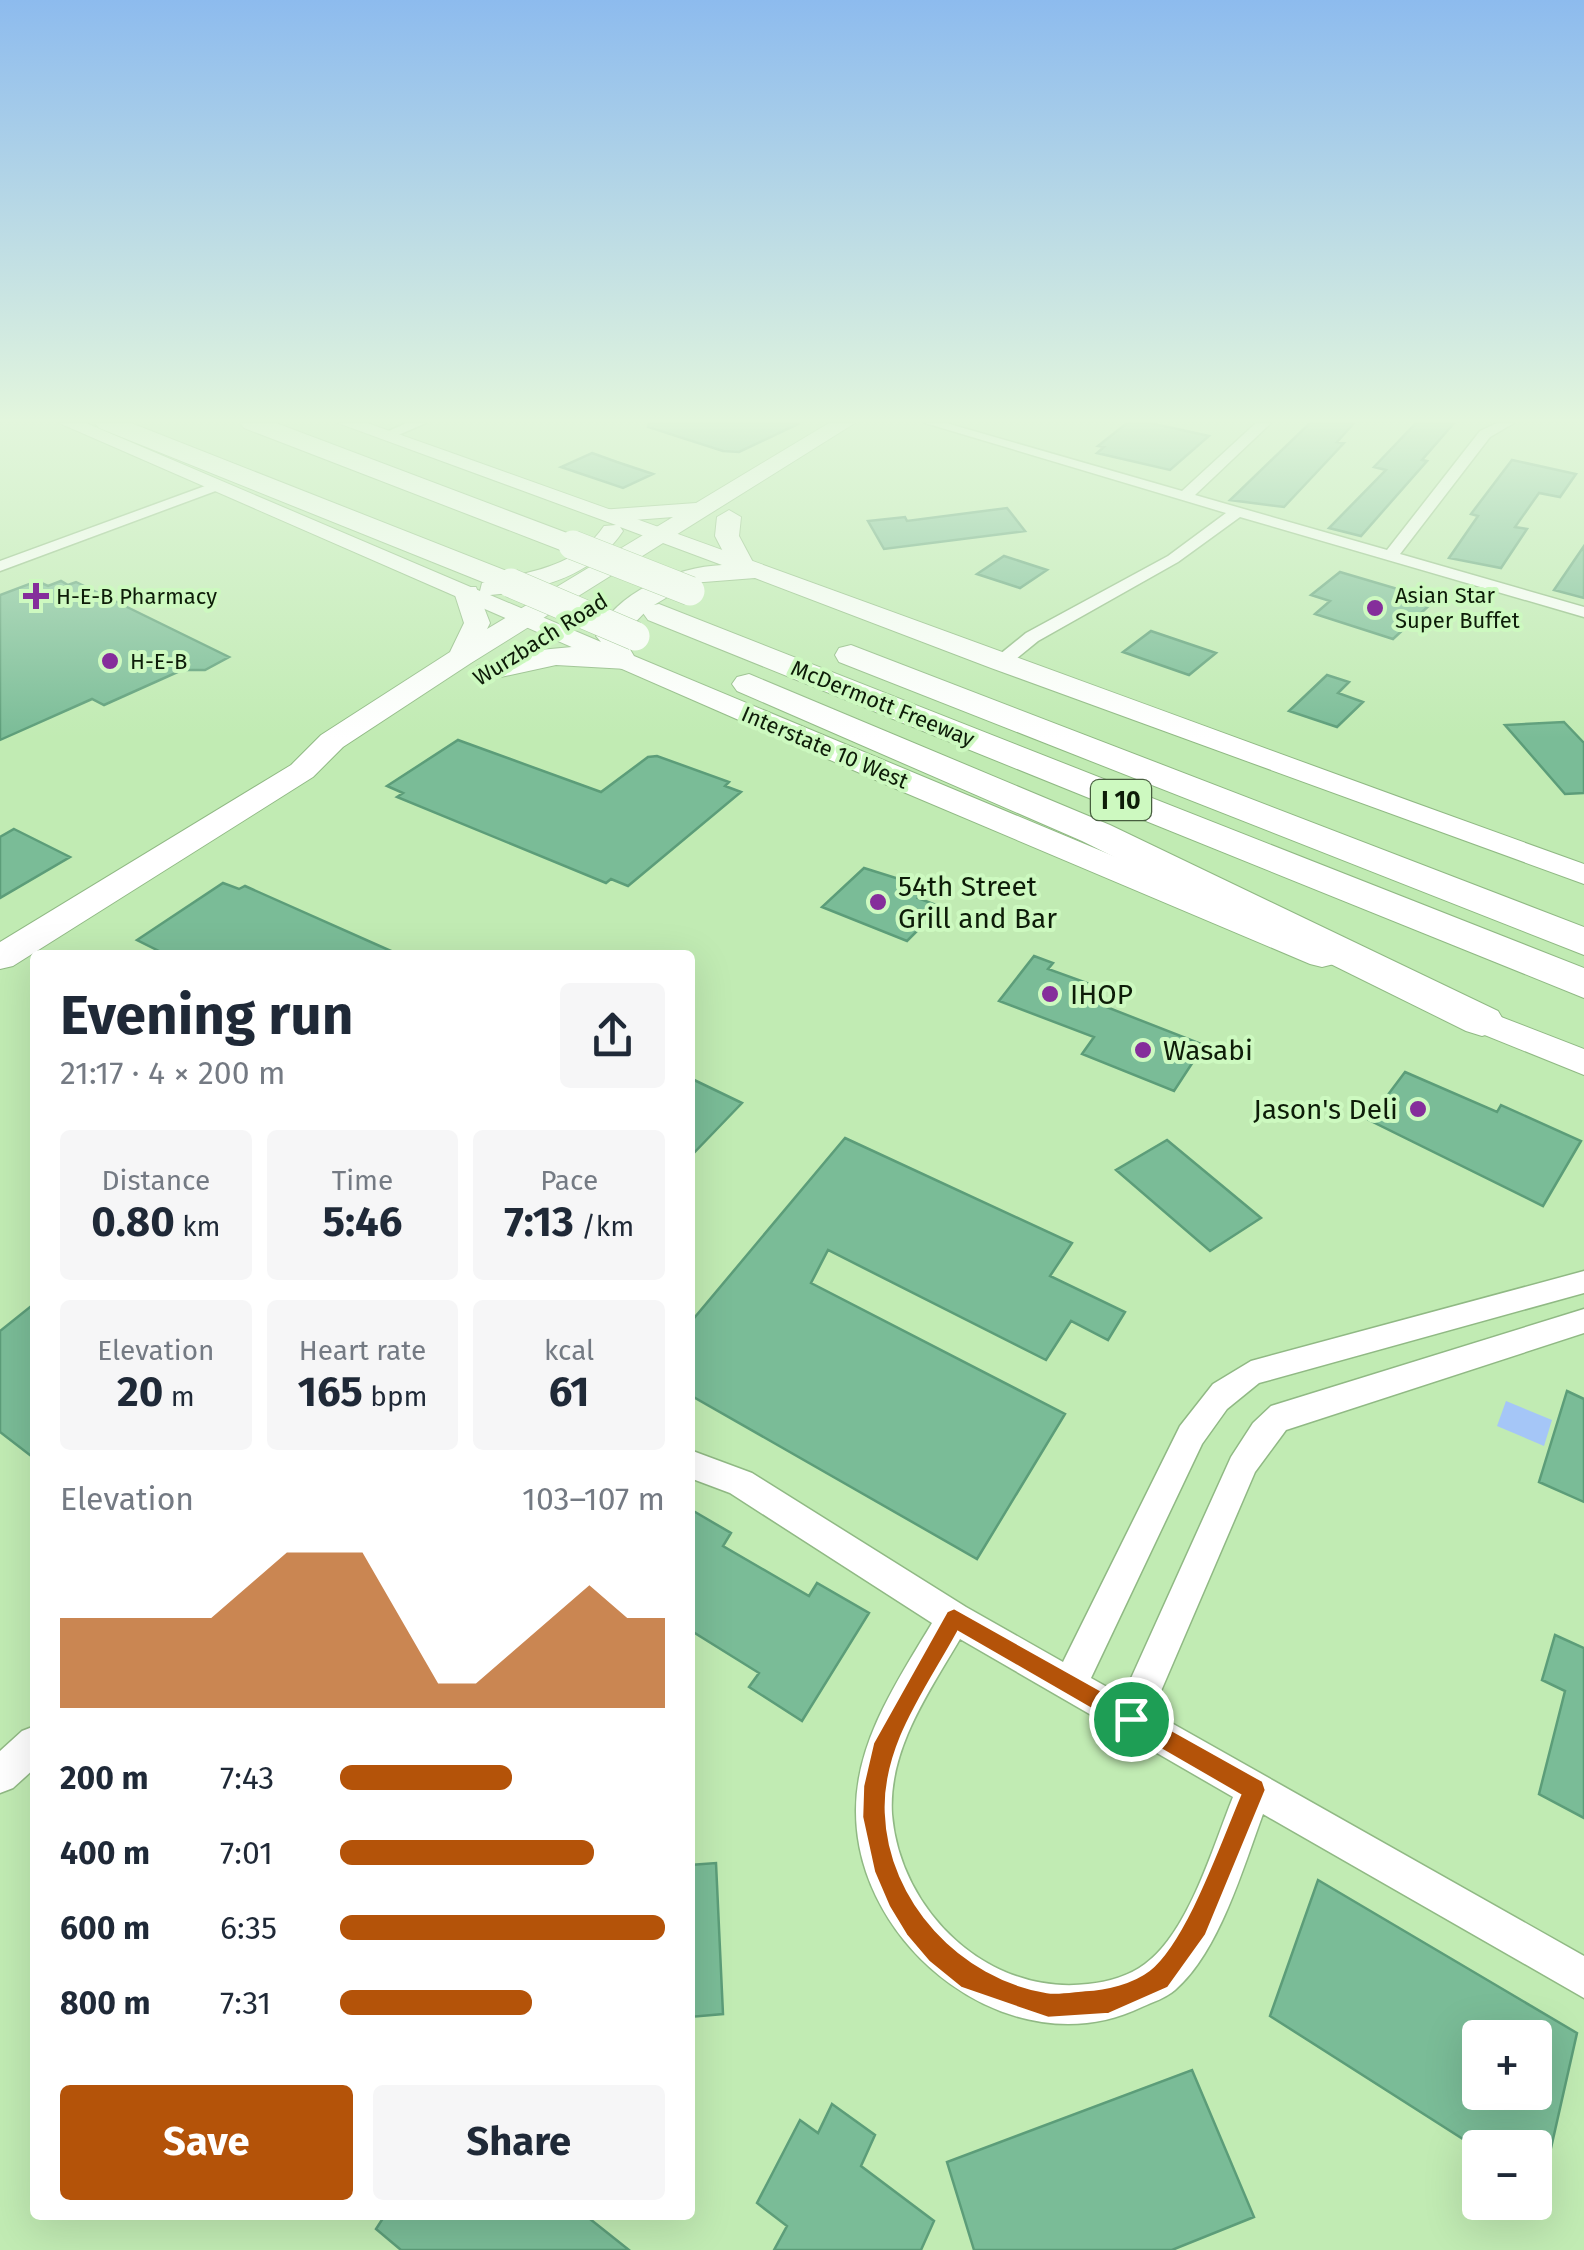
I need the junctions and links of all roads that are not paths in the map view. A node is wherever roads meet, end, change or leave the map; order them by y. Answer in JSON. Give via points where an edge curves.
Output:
{"nodes":[{"id":1,"x":103,"y":528,"type":"edge"},
{"id":2,"x":316,"y":528,"type":"edge"},
{"id":3,"x":412,"y":528,"type":"edge"},
{"id":4,"x":446,"y":528,"type":"edge"},
{"id":5,"x":529,"y":528,"type":"edge"},
{"id":6,"x":611,"y":528,"type":"edge"},
{"id":7,"x":645,"y":528,"type":"edge"},
{"id":8,"x":676,"y":528,"type":"edge"},
{"id":9,"x":704,"y":528,"type":"edge"},
{"id":10,"x":724,"y":528,"type":"edge"},
{"id":11,"x":1215,"y":528,"type":"edge"},
{"id":12,"x":1293,"y":528,"type":"edge"},
{"id":13,"x":1412,"y":528,"type":"edge"},
{"id":14,"x":662,"y":534,"type":"junction"},
{"id":15,"x":487,"y":544,"type":"dead end"},
{"id":16,"x":691,"y":544,"type":"junction"},
{"id":17,"x":1390,"y":556,"type":"junction"},
{"id":18,"x":0,"y":566,"type":"edge"},
{"id":19,"x":753,"y":570,"type":"junction"},
{"id":20,"x":458,"y":588,"type":"junction"},
{"id":21,"x":725,"y":605,"type":"dead end"},
{"id":22,"x":1584,"y":612,"type":"edge"},
{"id":23,"x":525,"y":616,"type":"junction"},
{"id":24,"x":556,"y":630,"type":"junction"},
{"id":25,"x":640,"y":637,"type":"junction"},
{"id":26,"x":814,"y":640,"type":"dead end"},
{"id":27,"x":461,"y":656,"type":"junction"},
{"id":28,"x":1000,"y":664,"type":"junction"},
{"id":29,"x":884,"y":668,"type":"junction"},
{"id":30,"x":487,"y":672,"type":"junction"},
{"id":31,"x":302,"y":772,"type":"junction"},
{"id":32,"x":1584,"y":874,"type":"edge"},
{"id":33,"x":1584,"y":913,"type":"edge"},
{"id":34,"x":1584,"y":942,"type":"edge"},
{"id":35,"x":0,"y":958,"type":"edge"},
{"id":36,"x":1584,"y":984,"type":"edge"},
{"id":37,"x":1482,"y":1021,"type":"joint"},
{"id":38,"x":1584,"y":1063,"type":"edge"},
{"id":39,"x":1584,"y":1282,"type":"edge"},
{"id":40,"x":1584,"y":1321,"type":"edge"},
{"id":41,"x":695,"y":1466,"type":"edge"},
{"id":42,"x":954,"y":1618,"type":"junction"},
{"id":43,"x":1070,"y":1684,"type":"junction"},
{"id":44,"x":1131,"y":1719,"type":"junction"},
{"id":45,"x":30,"y":1748,"type":"edge"},
{"id":46,"x":0,"y":1775,"type":"edge"},
{"id":47,"x":1254,"y":1790,"type":"junction"},
{"id":48,"x":1584,"y":1978,"type":"edge"}],
"edges":[{"from":1,"to":18,"type":"street"},
{"from":2,"to":20,"type":"main road"},
{"from":3,"to":25,"type":"highway","bridge":true,"via":[[525,568]]},
{"from":4,"to":15,"type":"highway"},
{"from":5,"to":21,"type":"highway","bridge":true},
{"from":6,"to":20,"type":"main road","via":[[607,540],[542,580]]},
{"from":7,"to":14,"type":"main road"},
{"from":8,"to":14,"type":"main road","name":"Wurzbach Road"},
{"from":9,"to":16,"type":"main road","name":"Wurzbach Road"},
{"from":10,"to":19,"type":"main road"},
{"from":11,"to":28,"type":"street"},
{"from":12,"to":17,"type":"street"},
{"from":13,"to":17,"type":"street"},
{"from":14,"to":16,"type":"main road"},
{"from":14,"to":23,"type":"main road","name":"Wurzbach Road"},
{"from":16,"to":19,"type":"main road"},
{"from":16,"to":24,"type":"main road","name":"Wurzbach Road"},
{"from":17,"to":22,"type":"street"},
{"from":19,"to":25,"type":"main road","via":[[681,579],[618,619],[609,636]]},
{"from":19,"to":28,"type":"main road"},
{"from":20,"to":23,"type":"main road"},
{"from":20,"to":27,"type":"main road","via":[[477,622]]},
{"from":23,"to":24,"type":"main road"},
{"from":23,"to":27,"type":"main road","name":"Wurzbach Road"},
{"from":24,"to":25,"type":"main road"},
{"from":24,"to":30,"type":"main road","name":"Wurzbach Road"},
{"from":25,"to":30,"type":"main road"},
{"from":25,"to":36,"type":"highway","name":"McDermott Freeway","number":"I 10"},
{"from":25,"to":37,"type":"highway","via":[[1048,811]]},
{"from":26,"to":29,"type":"highway","name":"McDermott Freeway","number":"I 10"},
{"from":27,"to":31,"type":"main road","name":"Wurzbach Road","via":[[332,741]]},
{"from":28,"to":32,"type":"main road"},
{"from":29,"to":33,"type":"highway"},
{"from":29,"to":34,"type":"highway","name":"McDermott Freeway","number":"I 10"},
{"from":30,"to":31,"type":"main road","name":"Wurzbach Road","via":[[359,753]]},
{"from":31,"to":35,"type":"main road","name":"Wurzbach Road"},
{"from":37,"to":38,"type":"main road"},
{"from":39,"to":43,"type":"street","via":[[1251,1373],[1231,1384],[1190,1435]]},
{"from":40,"to":44,"type":"street","via":[[1270,1424],[1242,1467]]},
{"from":41,"to":42,"type":"street","via":[[741,1484]]},
{"from":42,"to":43,"type":"street"},
{"from":42,"to":47,"type":"street","via":[[884,1743],[874,1817],[886,1872],[906,1912],[938,1953],[970,1979],[1048,2006],[1109,2001],[1159,1978],[1197,1926]]},
{"from":43,"to":44,"type":"street"},
{"from":44,"to":47,"type":"street"},
{"from":45,"to":46,"type":"street"},
{"from":47,"to":48,"type":"street"}]}
